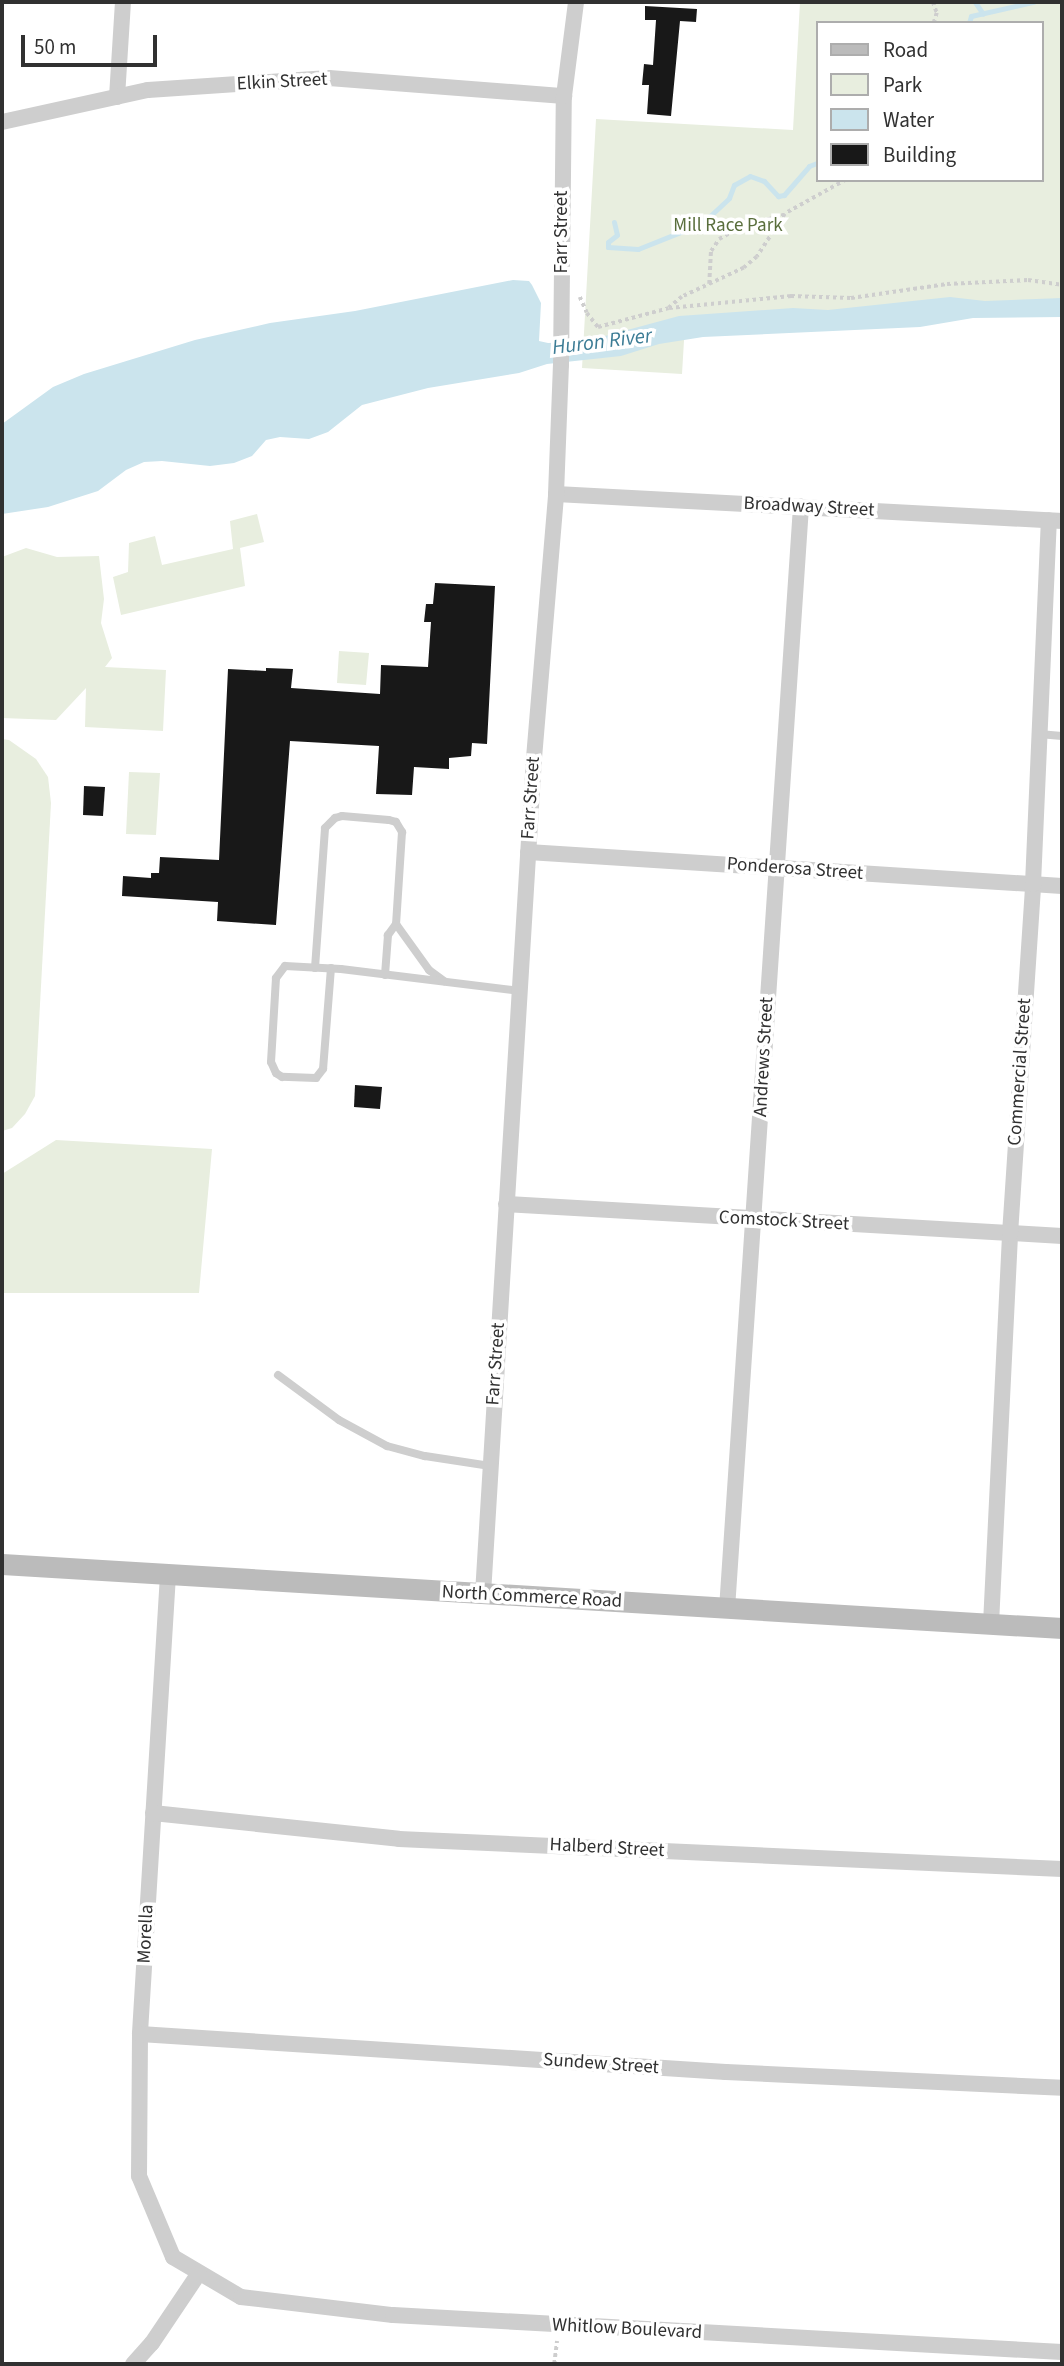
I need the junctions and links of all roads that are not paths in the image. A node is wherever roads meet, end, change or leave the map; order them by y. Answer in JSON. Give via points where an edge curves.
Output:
{"nodes":[{"id":1,"x":123,"y":2,"type":"edge"},
{"id":2,"x":576,"y":2,"type":"edge"},
{"id":3,"x":564,"y":96,"type":"junction"},
{"id":4,"x":117,"y":97,"type":"junction"},
{"id":5,"x":2,"y":122,"type":"edge"},
{"id":6,"x":556,"y":494,"type":"junction"},
{"id":7,"x":800,"y":506,"type":"junction"},
{"id":8,"x":1056,"y":521,"type":"edge"},
{"id":9,"x":1039,"y":734,"type":"junction"},
{"id":10,"x":1062,"y":736,"type":"edge"},
{"id":11,"x":528,"y":852,"type":"junction"},
{"id":12,"x":775,"y":868,"type":"junction"},
{"id":13,"x":1033,"y":884,"type":"junction"},
{"id":14,"x":1062,"y":886,"type":"edge"},
{"id":15,"x":396,"y":924,"type":"junction"},
{"id":16,"x":315,"y":968,"type":"junction"},
{"id":17,"x":331,"y":968,"type":"junction"},
{"id":18,"x":385,"y":975,"type":"junction"},
{"id":19,"x":446,"y":982,"type":"junction"},
{"id":20,"x":519,"y":991,"type":"junction"},
{"id":21,"x":506,"y":1204,"type":"junction"},
{"id":22,"x":755,"y":1220,"type":"junction"},
{"id":23,"x":1010,"y":1234,"type":"junction"},
{"id":24,"x":1062,"y":1236,"type":"edge"},
{"id":25,"x":278,"y":1375,"type":"dead end"},
{"id":26,"x":490,"y":1466,"type":"junction"},
{"id":27,"x":2,"y":1564,"type":"edge"},
{"id":28,"x":169,"y":1575,"type":"junction"},
{"id":29,"x":483,"y":1594,"type":"junction"},
{"id":30,"x":727,"y":1609,"type":"junction"},
{"id":31,"x":991,"y":1624,"type":"junction"},
{"id":32,"x":1062,"y":1628,"type":"edge"},
{"id":33,"x":153,"y":1813,"type":"junction"},
{"id":34,"x":1062,"y":1869,"type":"edge"},
{"id":35,"x":140,"y":2034,"type":"junction"},
{"id":36,"x":1062,"y":2088,"type":"edge"},
{"id":37,"x":199,"y":2273,"type":"junction"},
{"id":38,"x":1062,"y":2352,"type":"edge"},
{"id":39,"x":134,"y":2364,"type":"edge"}],
"edges":[{"from":1,"to":4,"type":"street"},
{"from":2,"to":3,"type":"street","name":"Farr Street"},
{"from":3,"to":4,"type":"street","name":"Elkin Street","via":[[329,78],[148,90]]},
{"from":3,"to":6,"type":"street","name":"Farr Street"},
{"from":4,"to":5,"type":"street","name":"Elkin Street"},
{"from":6,"to":7,"type":"street","name":"Broadway Street"},
{"from":6,"to":11,"type":"street","name":"Farr Street"},
{"from":7,"to":8,"type":"street","name":"Broadway Street"},
{"from":7,"to":12,"type":"street","name":"Andrews Street"},
{"from":8,"to":9,"type":"street","name":"Commercial Street"},
{"from":9,"to":10,"type":"lane"},
{"from":9,"to":13,"type":"street","name":"Commercial Street"},
{"from":11,"to":12,"type":"street","name":"Ponderosa Street"},
{"from":11,"to":20,"type":"street","name":"Farr Street"},
{"from":12,"to":13,"type":"street","name":"Ponderosa Street"},
{"from":12,"to":22,"type":"street","name":"Andrews Street"},
{"from":13,"to":14,"type":"street","name":"Ponderosa Street"},
{"from":13,"to":23,"type":"street","name":"Commercial Street"},
{"from":15,"to":16,"type":"lane","via":[[402,832],[389,820],[335,818],[323,834]]},
{"from":15,"to":18,"type":"lane","via":[[388,935]]},
{"from":15,"to":19,"type":"lane","via":[[429,970]]},
{"from":16,"to":17,"type":"lane"},
{"from":16,"to":17,"type":"lane","via":[[285,966],[277,974],[271,1062],[282,1076],[316,1078],[323,1069]]},
{"from":17,"to":18,"type":"lane"},
{"from":18,"to":19,"type":"lane"},
{"from":19,"to":20,"type":"lane"},
{"from":20,"to":21,"type":"street","name":"Farr Street"},
{"from":21,"to":22,"type":"street","name":"Comstock Street"},
{"from":21,"to":26,"type":"street","name":"Farr Street"},
{"from":22,"to":23,"type":"street","name":"Comstock Street"},
{"from":22,"to":30,"type":"street","name":"Andrews Street"},
{"from":23,"to":24,"type":"street","name":"Comstock Street"},
{"from":23,"to":31,"type":"street","name":"Commercial Street"},
{"from":25,"to":26,"type":"lane","via":[[339,1420],[387,1446]]},
{"from":26,"to":29,"type":"street","name":"Farr Street"},
{"from":27,"to":28,"type":"main road","name":"North Commerce Road"},
{"from":28,"to":29,"type":"main road","name":"North Commerce Road"},
{"from":28,"to":33,"type":"street","name":"Morella"},
{"from":29,"to":30,"type":"main road","name":"North Commerce Road"},
{"from":30,"to":31,"type":"main road","name":"North Commerce Road"},
{"from":31,"to":32,"type":"main road","name":"North Commerce Road"},
{"from":33,"to":34,"type":"street","name":"Halberd Street","via":[[399,1839]]},
{"from":33,"to":35,"type":"street","name":"Morella"},
{"from":35,"to":36,"type":"street","name":"Sundew Street","via":[[726,2072]]},
{"from":35,"to":37,"type":"street","name":"Morella","via":[[139,2176],[173,2257]]},
{"from":37,"to":38,"type":"street","name":"Whitlow Boulevard","via":[[242,2297],[393,2315]]},
{"from":37,"to":39,"type":"street"}]}
